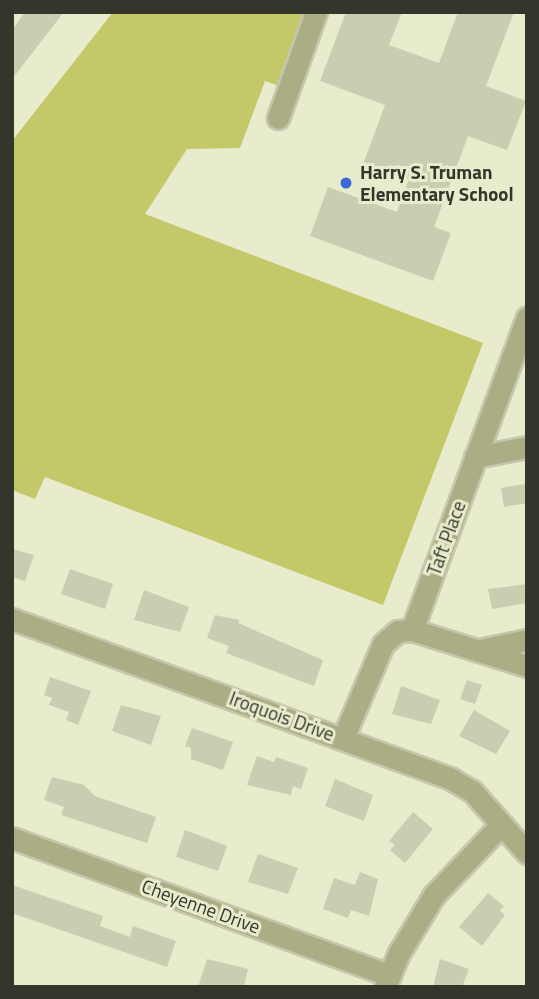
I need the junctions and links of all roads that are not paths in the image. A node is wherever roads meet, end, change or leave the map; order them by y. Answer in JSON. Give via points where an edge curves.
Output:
{"nodes":[{"id":1,"x":316,"y":12,"type":"edge"},
{"id":2,"x":278,"y":118,"type":"dead end"},
{"id":3,"x":527,"y":317,"type":"edge"},
{"id":4,"x":527,"y":447,"type":"edge"},
{"id":5,"x":475,"y":457,"type":"junction"},
{"id":6,"x":12,"y":619,"type":"edge"},
{"id":7,"x":412,"y":630,"type":"junction"},
{"id":8,"x":527,"y":640,"type":"edge"},
{"id":9,"x":482,"y":649,"type":"junction"},
{"id":10,"x":527,"y":666,"type":"edge"},
{"id":11,"x":343,"y":738,"type":"junction"},
{"id":12,"x":500,"y":826,"type":"junction"},
{"id":13,"x":12,"y":838,"type":"edge"},
{"id":14,"x":527,"y":853,"type":"edge"},
{"id":15,"x":387,"y":981,"type":"edge"}],
"edges":[{"from":1,"to":2,"type":"street"},
{"from":3,"to":5,"type":"street","name":"Taft Place"},
{"from":4,"to":5,"type":"street"},
{"from":5,"to":7,"type":"street","name":"Taft Place"},
{"from":6,"to":11,"type":"street","name":"Iroquois Drive"},
{"from":7,"to":9,"type":"street"},
{"from":7,"to":11,"type":"street","via":[[398,631],[383,644]]},
{"from":8,"to":9,"type":"street"},
{"from":9,"to":10,"type":"street"},
{"from":11,"to":12,"type":"street","name":"Iroquois Drive","via":[[451,779],[472,791]]},
{"from":12,"to":14,"type":"street","name":"Iroquois Drive"},
{"from":12,"to":15,"type":"street","via":[[434,895]]},
{"from":13,"to":15,"type":"street","name":"Cheyenne Drive"}]}
